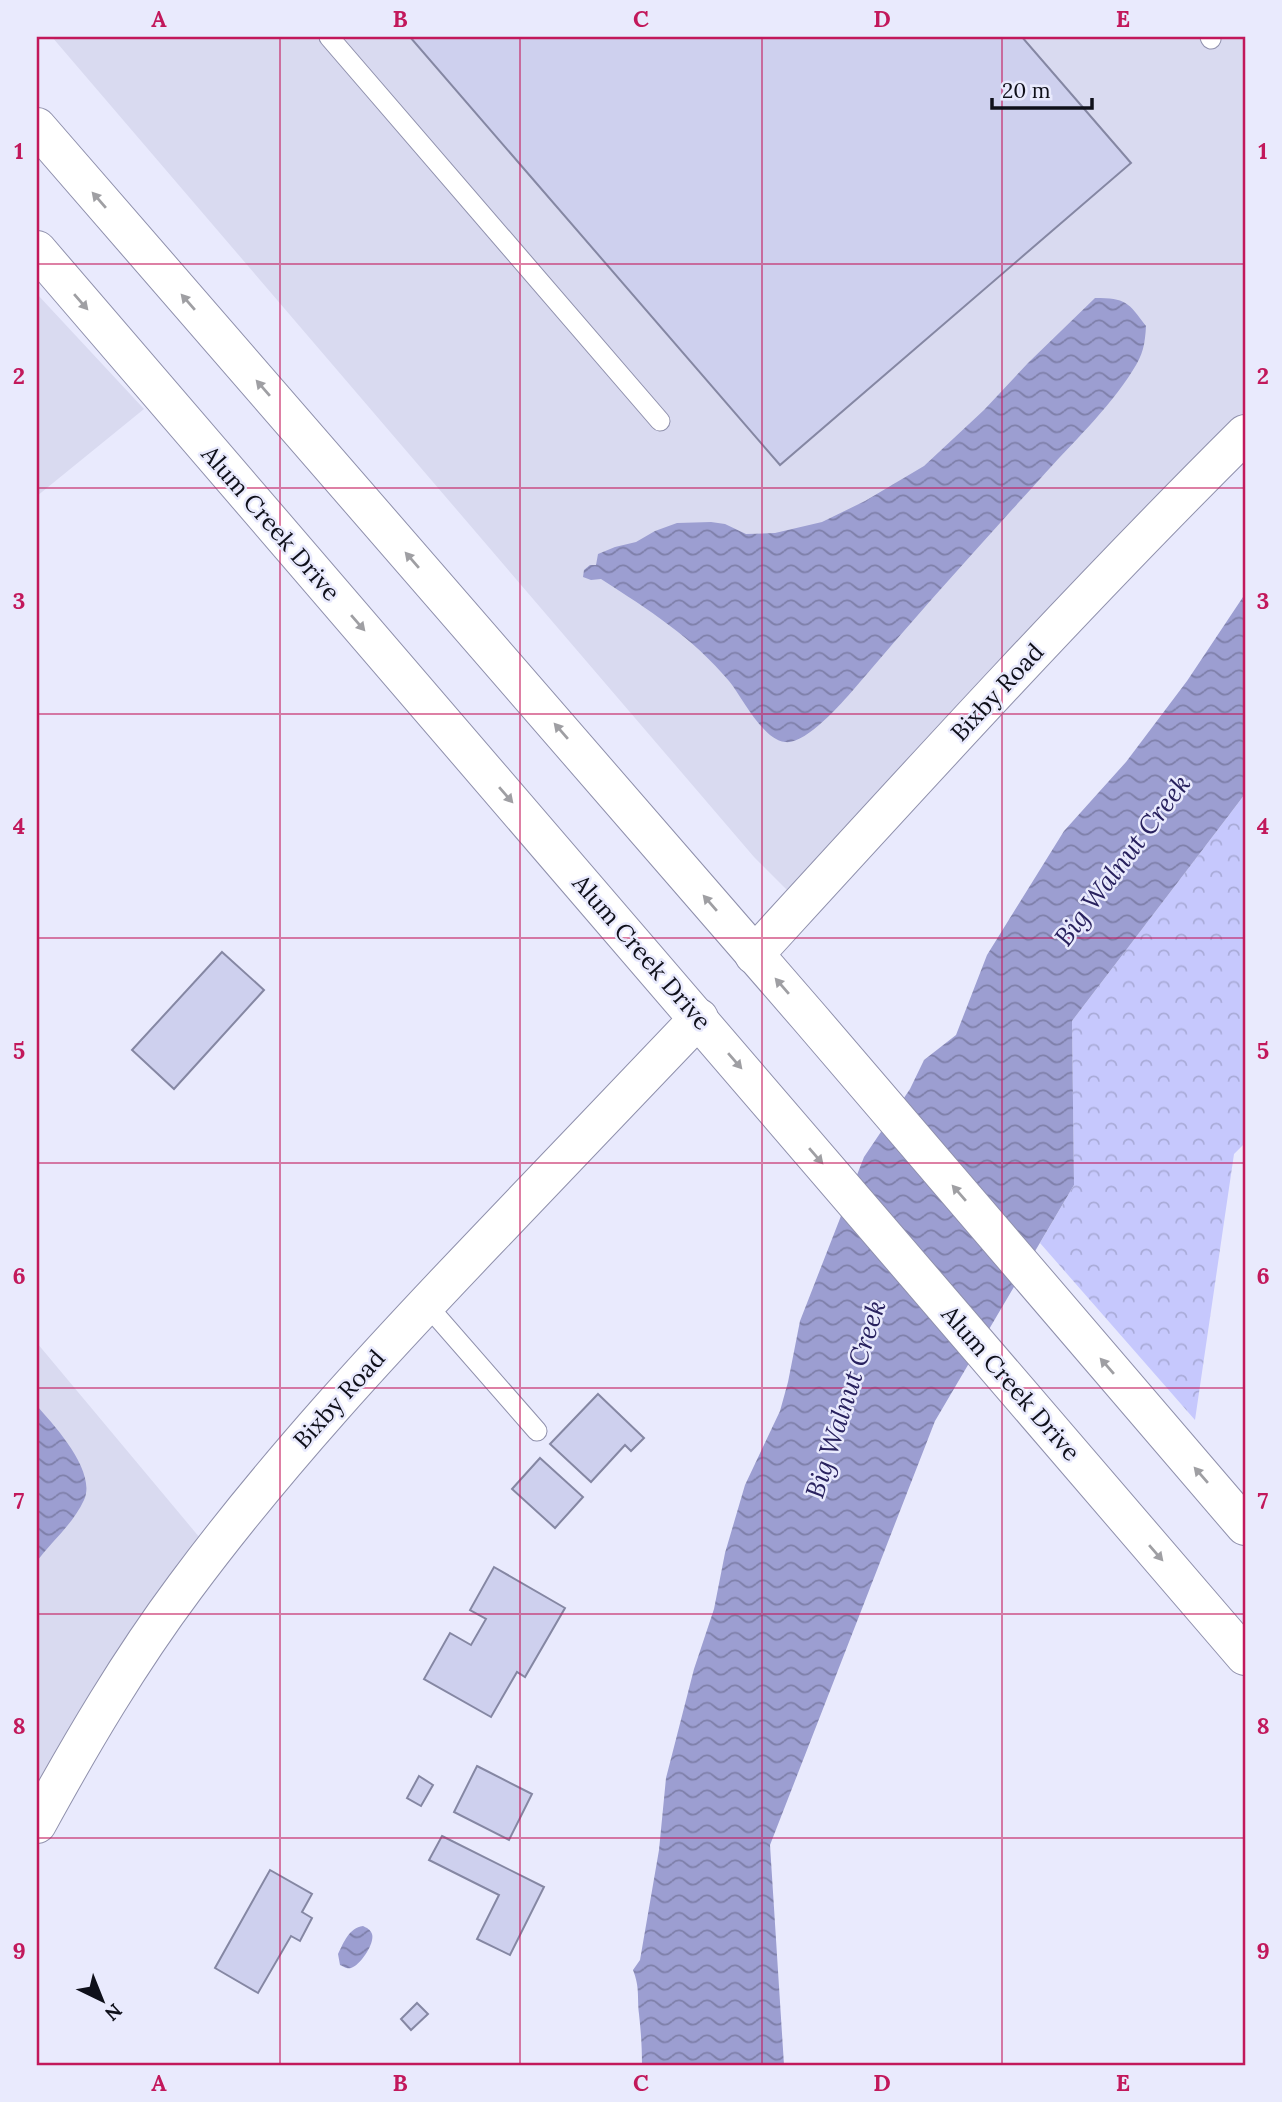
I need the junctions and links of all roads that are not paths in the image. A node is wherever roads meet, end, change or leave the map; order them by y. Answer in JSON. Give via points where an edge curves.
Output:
{"nodes":[{"id":1,"x":329,"y":37,"type":"edge"},
{"id":2,"x":37,"y":127,"type":"edge"},
{"id":3,"x":37,"y":250,"type":"edge"},
{"id":4,"x":660,"y":421,"type":"dead end"},
{"id":5,"x":1245,"y":434,"type":"edge"},
{"id":6,"x":754,"y":955,"type":"junction"},
{"id":7,"x":699,"y":1018,"type":"junction"},
{"id":8,"x":426,"y":1304,"type":"junction"},
{"id":9,"x":537,"y":1431,"type":"dead end"},
{"id":10,"x":1245,"y":1527,"type":"edge"},
{"id":11,"x":1245,"y":1656,"type":"edge"},
{"id":12,"x":37,"y":1824,"type":"edge"}],
"edges":[{"from":1,"to":4,"type":"lane"},
{"from":6,"to":2,"type":"main road","one_way":true},
{"from":3,"to":7,"type":"main road","name":"Alum Creek Drive","one_way":true},
{"from":5,"to":6,"type":"main road","name":"Bixby Road","via":[[1038,647]]},
{"from":10,"to":6,"type":"main road","one_way":true},
{"from":7,"to":8,"type":"main road","name":"Bixby Road"},
{"from":7,"to":11,"type":"main road","name":"Alum Creek Drive","one_way":true},
{"from":8,"to":9,"type":"lane"},
{"from":8,"to":12,"type":"main road","name":"Bixby Road","via":[[274,1473],[183,1588],[129,1665]]}]}
